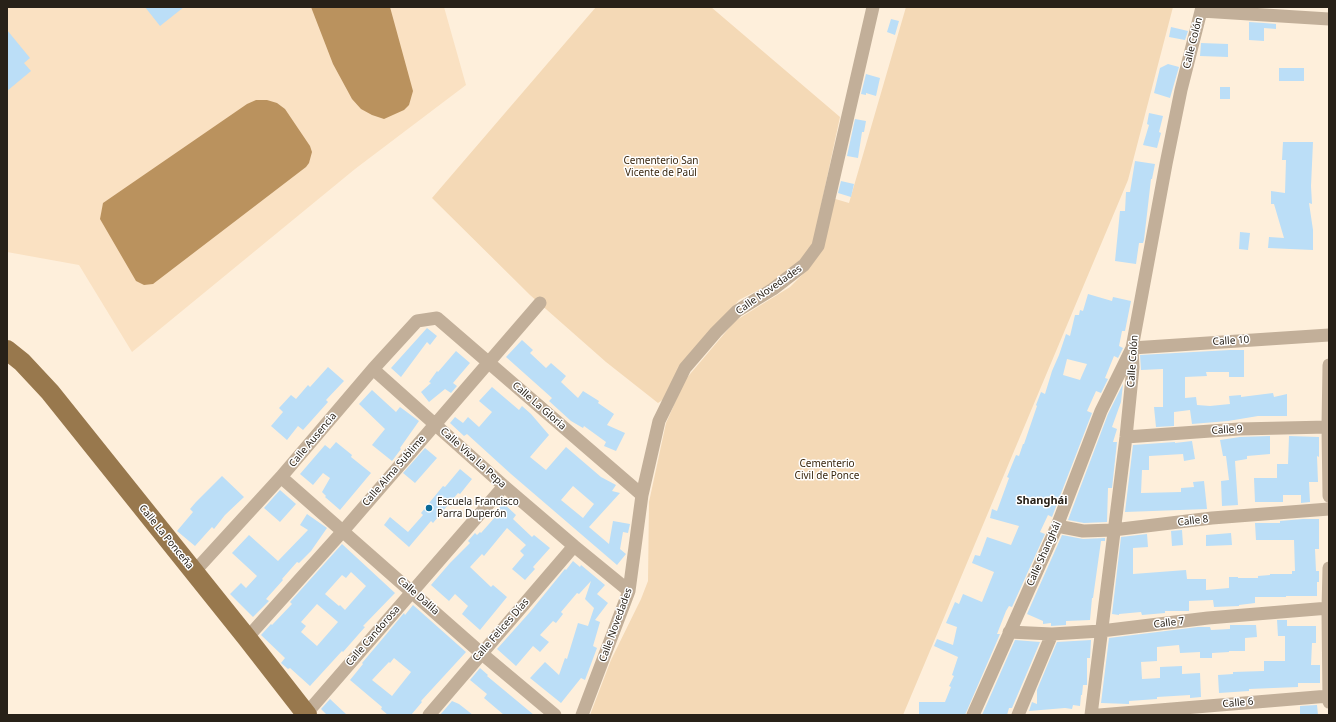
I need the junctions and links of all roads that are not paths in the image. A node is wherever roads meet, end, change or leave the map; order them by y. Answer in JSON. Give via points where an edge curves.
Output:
{"nodes":[{"id":1,"x":873,"y":7,"type":"edge"},
{"id":2,"x":1202,"y":9,"type":"edge"},
{"id":3,"x":1329,"y":19,"type":"edge"},
{"id":4,"x":540,"y":303,"type":"dead end"},
{"id":5,"x":437,"y":318,"type":"joint"},
{"id":6,"x":1329,"y":335,"type":"edge"},
{"id":7,"x":1132,"y":348,"type":"junction"},
{"id":8,"x":14,"y":356,"type":"edge"},
{"id":9,"x":488,"y":362,"type":"junction"},
{"id":10,"x":1329,"y":365,"type":"edge"},
{"id":11,"x":373,"y":369,"type":"junction"},
{"id":12,"x":435,"y":424,"type":"junction"},
{"id":13,"x":1328,"y":427,"type":"junction"},
{"id":14,"x":1126,"y":437,"type":"junction"},
{"id":15,"x":281,"y":477,"type":"junction"},
{"id":16,"x":504,"y":486,"type":"junction"},
{"id":17,"x":642,"y":495,"type":"junction"},
{"id":18,"x":1329,"y":496,"type":"edge"},
{"id":19,"x":1329,"y":509,"type":"edge"},
{"id":20,"x":1057,"y":526,"type":"junction"},
{"id":21,"x":1113,"y":530,"type":"junction"},
{"id":22,"x":343,"y":531,"type":"junction"},
{"id":23,"x":574,"y":546,"type":"junction"},
{"id":24,"x":1329,"y":568,"type":"edge"},
{"id":25,"x":194,"y":572,"type":"junction"},
{"id":26,"x":412,"y":591,"type":"junction"},
{"id":27,"x":629,"y":592,"type":"junction"},
{"id":28,"x":1328,"y":608,"type":"edge"},
{"id":29,"x":1101,"y":631,"type":"junction"},
{"id":30,"x":1009,"y":632,"type":"junction"},
{"id":31,"x":1052,"y":634,"type":"junction"},
{"id":32,"x":247,"y":638,"type":"junction"},
{"id":33,"x":482,"y":653,"type":"junction"},
{"id":34,"x":1329,"y":696,"type":"edge"},
{"id":35,"x":1329,"y":702,"type":"edge"},
{"id":36,"x":306,"y":714,"type":"edge"},
{"id":37,"x":429,"y":715,"type":"edge"},
{"id":38,"x":555,"y":715,"type":"edge"},
{"id":39,"x":582,"y":715,"type":"edge"},
{"id":40,"x":973,"y":715,"type":"edge"},
{"id":41,"x":1018,"y":715,"type":"edge"},
{"id":42,"x":1091,"y":715,"type":"edge"},
{"id":43,"x":1099,"y":715,"type":"edge"}],
"edges":[{"from":1,"to":17,"type":"street","name":"Calle Novedades","via":[[818,246],[804,265],[785,281],[737,311],[685,368],[659,421]]},
{"from":2,"to":3,"type":"street"},
{"from":2,"to":7,"type":"street","name":"Calle Colón","via":[[1167,157]]},
{"from":4,"to":9,"type":"street","name":"Calle Alma Sublime"},
{"from":5,"to":9,"type":"street","name":"Calle La Gloria"},
{"from":5,"to":11,"type":"street","name":"Calle Ausencia","via":[[417,321]]},
{"from":6,"to":7,"type":"street","name":"Calle 10"},
{"from":7,"to":14,"type":"street","name":"Calle Colón","via":[[1133,367]]},
{"from":7,"to":20,"type":"street","name":"Calle Shanghái","via":[[1101,411]]},
{"from":8,"to":25,"type":"main road","name":"Calle La Ponceña","via":[[50,392]]},
{"from":9,"to":12,"type":"street","name":"Calle Alma Sublime"},
{"from":9,"to":17,"type":"street","name":"Calle La Gloria"},
{"from":10,"to":13,"type":"street"},
{"from":11,"to":12,"type":"street","name":"Calle Viva La Pepa"},
{"from":11,"to":15,"type":"street","name":"Calle Ausencia"},
{"from":12,"to":16,"type":"street","name":"Calle Viva La Pepa"},
{"from":12,"to":22,"type":"street","name":"Calle Alma Sublime"},
{"from":13,"to":14,"type":"street","name":"Calle 9","via":[[1239,429]]},
{"from":13,"to":18,"type":"street"},
{"from":14,"to":21,"type":"street","name":"Calle Colón"},
{"from":15,"to":22,"type":"street","name":"Calle Dalila"},
{"from":15,"to":25,"type":"street","name":"Calle Ausencia"},
{"from":16,"to":23,"type":"street","name":"Calle Viva La Pepa"},
{"from":16,"to":26,"type":"street","name":"Calle Candorosa"},
{"from":17,"to":27,"type":"street","name":"Calle Novedades"},
{"from":19,"to":21,"type":"street","name":"Calle 8","via":[[1212,518]]},
{"from":20,"to":21,"type":"street","name":"Calle 8","via":[[1083,531]]},
{"from":20,"to":30,"type":"street","name":"Calle Shanghái"},
{"from":21,"to":29,"type":"street","name":"Calle Colón"},
{"from":22,"to":26,"type":"street","name":"Calle Dalila"},
{"from":22,"to":32,"type":"street","name":"Calle Alma Sublime"},
{"from":23,"to":27,"type":"street","name":"Calle Viva La Pepa"},
{"from":23,"to":33,"type":"street","name":"Calle Felices Días"},
{"from":24,"to":28,"type":"street"},
{"from":25,"to":32,"type":"main road","name":"Calle La Ponceña"},
{"from":26,"to":33,"type":"street","name":"Calle Dalila"},
{"from":26,"to":36,"type":"street","name":"Calle Candorosa"},
{"from":27,"to":39,"type":"street","name":"Calle Novedades"},
{"from":28,"to":29,"type":"street","name":"Calle 7","via":[[1208,618]]},
{"from":28,"to":34,"type":"street"},
{"from":29,"to":31,"type":"street","name":"Calle 7"},
{"from":29,"to":42,"type":"street","name":"Calle Colón"},
{"from":30,"to":31,"type":"street","name":"Calle 7"},
{"from":30,"to":40,"type":"street","name":"Calle Shanghái"},
{"from":31,"to":41,"type":"street"},
{"from":32,"to":36,"type":"main road","name":"Calle La Ponceña"},
{"from":33,"to":37,"type":"street","name":"Calle Felices Días"},
{"from":33,"to":38,"type":"street","name":"Calle Dalila"},
{"from":34,"to":35,"type":"street"},
{"from":34,"to":43,"type":"street","name":"Calle 6"}]}
